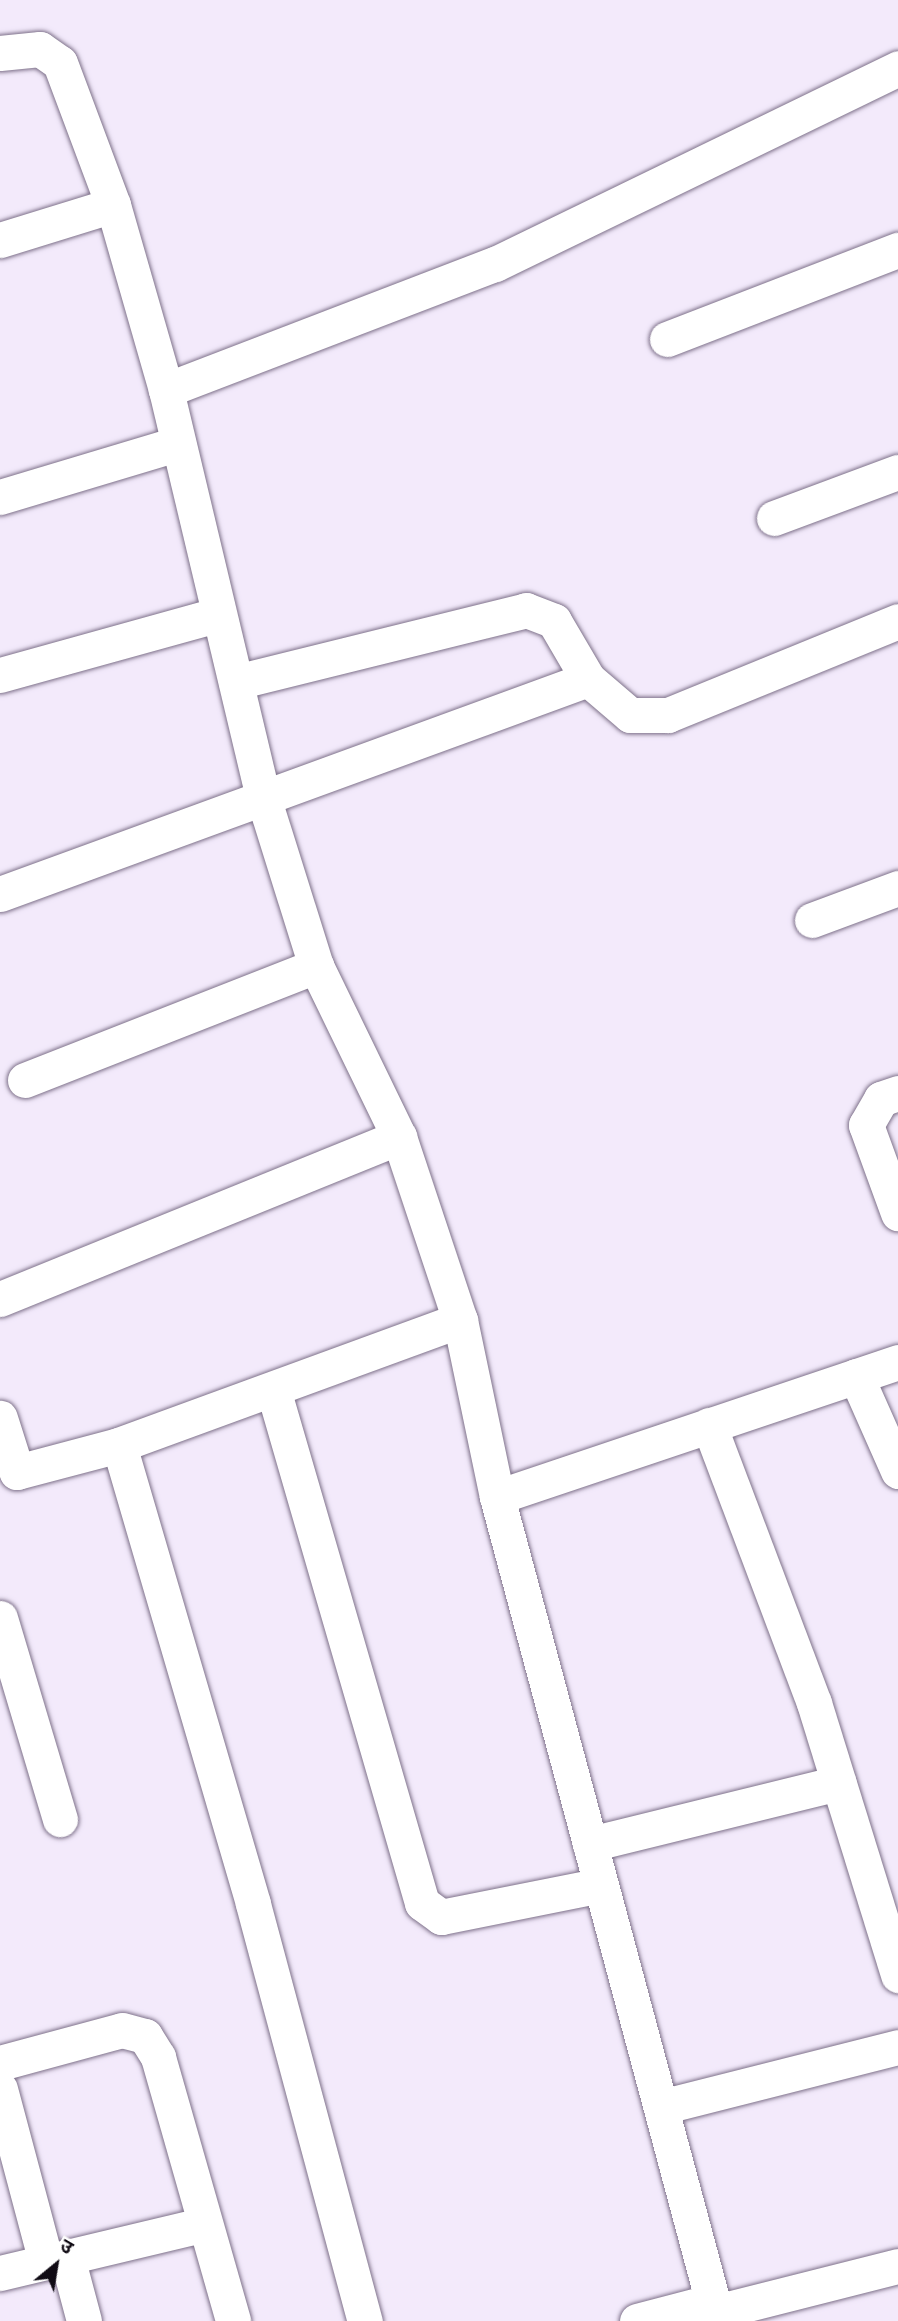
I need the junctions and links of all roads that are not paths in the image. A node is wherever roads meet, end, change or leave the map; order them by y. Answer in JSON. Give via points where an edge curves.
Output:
{"nodes":[{"id":1,"x":0,"y":53,"type":"edge"},
{"id":2,"x":898,"y":68,"type":"edge"},
{"id":3,"x":113,"y":205,"type":"junction"},
{"id":4,"x":0,"y":240,"type":"edge"},
{"id":5,"x":898,"y":250,"type":"edge"},
{"id":6,"x":667,"y":339,"type":"dead end"},
{"id":7,"x":166,"y":390,"type":"junction"},
{"id":8,"x":177,"y":444,"type":"junction"},
{"id":9,"x":898,"y":472,"type":"edge"},
{"id":10,"x":0,"y":497,"type":"edge"},
{"id":11,"x":774,"y":518,"type":"dead end"},
{"id":12,"x":217,"y":615,"type":"junction"},
{"id":13,"x":898,"y":621,"type":"edge"},
{"id":14,"x":0,"y":675,"type":"edge"},
{"id":15,"x":588,"y":679,"type":"junction"},
{"id":16,"x":236,"y":682,"type":"junction"},
{"id":17,"x":264,"y":800,"type":"junction"},
{"id":18,"x":898,"y":888,"type":"edge"},
{"id":19,"x":0,"y":894,"type":"edge"},
{"id":20,"x":812,"y":920,"type":"dead end"},
{"id":21,"x":316,"y":966,"type":"junction"},
{"id":22,"x":25,"y":1080,"type":"dead end"},
{"id":23,"x":898,"y":1093,"type":"edge"},
{"id":24,"x":398,"y":1138,"type":"junction"},
{"id":25,"x":898,"y":1213,"type":"edge"},
{"id":26,"x":0,"y":1299,"type":"edge"},
{"id":27,"x":460,"y":1320,"type":"junction"},
{"id":28,"x":898,"y":1362,"type":"edge"},
{"id":29,"x":856,"y":1376,"type":"junction"},
{"id":30,"x":273,"y":1389,"type":"junction"},
{"id":31,"x":0,"y":1418,"type":"edge"},
{"id":32,"x":709,"y":1425,"type":"junction"},
{"id":33,"x":119,"y":1445,"type":"junction"},
{"id":34,"x":898,"y":1471,"type":"edge"},
{"id":35,"x":8,"y":1474,"type":"edge"},
{"id":36,"x":497,"y":1497,"type":"junction"},
{"id":37,"x":0,"y":1618,"type":"edge"},
{"id":38,"x":839,"y":1783,"type":"junction"},
{"id":39,"x":60,"y":1819,"type":"dead end"},
{"id":40,"x":590,"y":1844,"type":"junction"},
{"id":41,"x":884,"y":1878,"type":"edge"},
{"id":42,"x":601,"y":1885,"type":"junction"},
{"id":43,"x":898,"y":1975,"type":"edge"},
{"id":44,"x":898,"y":2047,"type":"edge"},
{"id":45,"x":0,"y":2063,"type":"edge"},
{"id":46,"x":0,"y":2090,"type":"edge"},
{"id":47,"x":661,"y":2107,"type":"junction"},
{"id":48,"x":202,"y":2225,"type":"junction"},
{"id":49,"x":56,"y":2259,"type":"junction"},
{"id":50,"x":898,"y":2266,"type":"edge"},
{"id":51,"x":0,"y":2273,"type":"edge"},
{"id":52,"x":716,"y":2311,"type":"edge"},
{"id":53,"x":83,"y":2321,"type":"edge"},
{"id":54,"x":233,"y":2321,"type":"edge"},
{"id":55,"x":365,"y":2321,"type":"edge"},
{"id":56,"x":638,"y":2321,"type":"edge"}],
"edges":[{"from":1,"to":3,"type":"street","via":[[40,49],[61,63]]},
{"from":2,"to":7,"type":"street","via":[[495,264]]},
{"from":3,"to":4,"type":"street"},
{"from":3,"to":7,"type":"street"},
{"from":5,"to":6,"type":"street"},
{"from":7,"to":8,"type":"street"},
{"from":8,"to":10,"type":"street"},
{"from":8,"to":12,"type":"street"},
{"from":9,"to":11,"type":"street"},
{"from":12,"to":14,"type":"street"},
{"from":12,"to":16,"type":"street"},
{"from":13,"to":15,"type":"street","via":[[668,715],[630,715]]},
{"from":15,"to":16,"type":"street","via":[[554,621],[526,610]]},
{"from":15,"to":17,"type":"street"},
{"from":16,"to":17,"type":"street"},
{"from":17,"to":19,"type":"street"},
{"from":17,"to":21,"type":"street"},
{"from":18,"to":20,"type":"street"},
{"from":21,"to":22,"type":"street"},
{"from":21,"to":24,"type":"street"},
{"from":23,"to":25,"type":"street","via":[[881,1099],[866,1125]]},
{"from":24,"to":26,"type":"street"},
{"from":24,"to":27,"type":"street"},
{"from":27,"to":30,"type":"street"},
{"from":27,"to":36,"type":"street"},
{"from":28,"to":29,"type":"street"},
{"from":29,"to":32,"type":"street"},
{"from":29,"to":34,"type":"street"},
{"from":30,"to":33,"type":"street"},
{"from":30,"to":42,"type":"street","via":[[422,1903],[441,1917]]},
{"from":31,"to":35,"type":"street"},
{"from":32,"to":36,"type":"street"},
{"from":32,"to":38,"type":"street"},
{"from":33,"to":35,"type":"street"},
{"from":33,"to":55,"type":"street","via":[[250,1891]]},
{"from":36,"to":40,"type":"street"},
{"from":37,"to":39,"type":"street"},
{"from":38,"to":40,"type":"street"},
{"from":38,"to":41,"type":"street"},
{"from":40,"to":42,"type":"street"},
{"from":41,"to":43,"type":"street"},
{"from":42,"to":47,"type":"street"},
{"from":44,"to":47,"type":"street"},
{"from":45,"to":48,"type":"street","via":[[122,2030],[145,2036],[158,2057]]},
{"from":46,"to":49,"type":"street"},
{"from":47,"to":52,"type":"street"},
{"from":48,"to":49,"type":"street"},
{"from":48,"to":54,"type":"street"},
{"from":49,"to":51,"type":"street"},
{"from":49,"to":53,"type":"street"},
{"from":50,"to":52,"type":"street"},
{"from":52,"to":56,"type":"street"}]}
